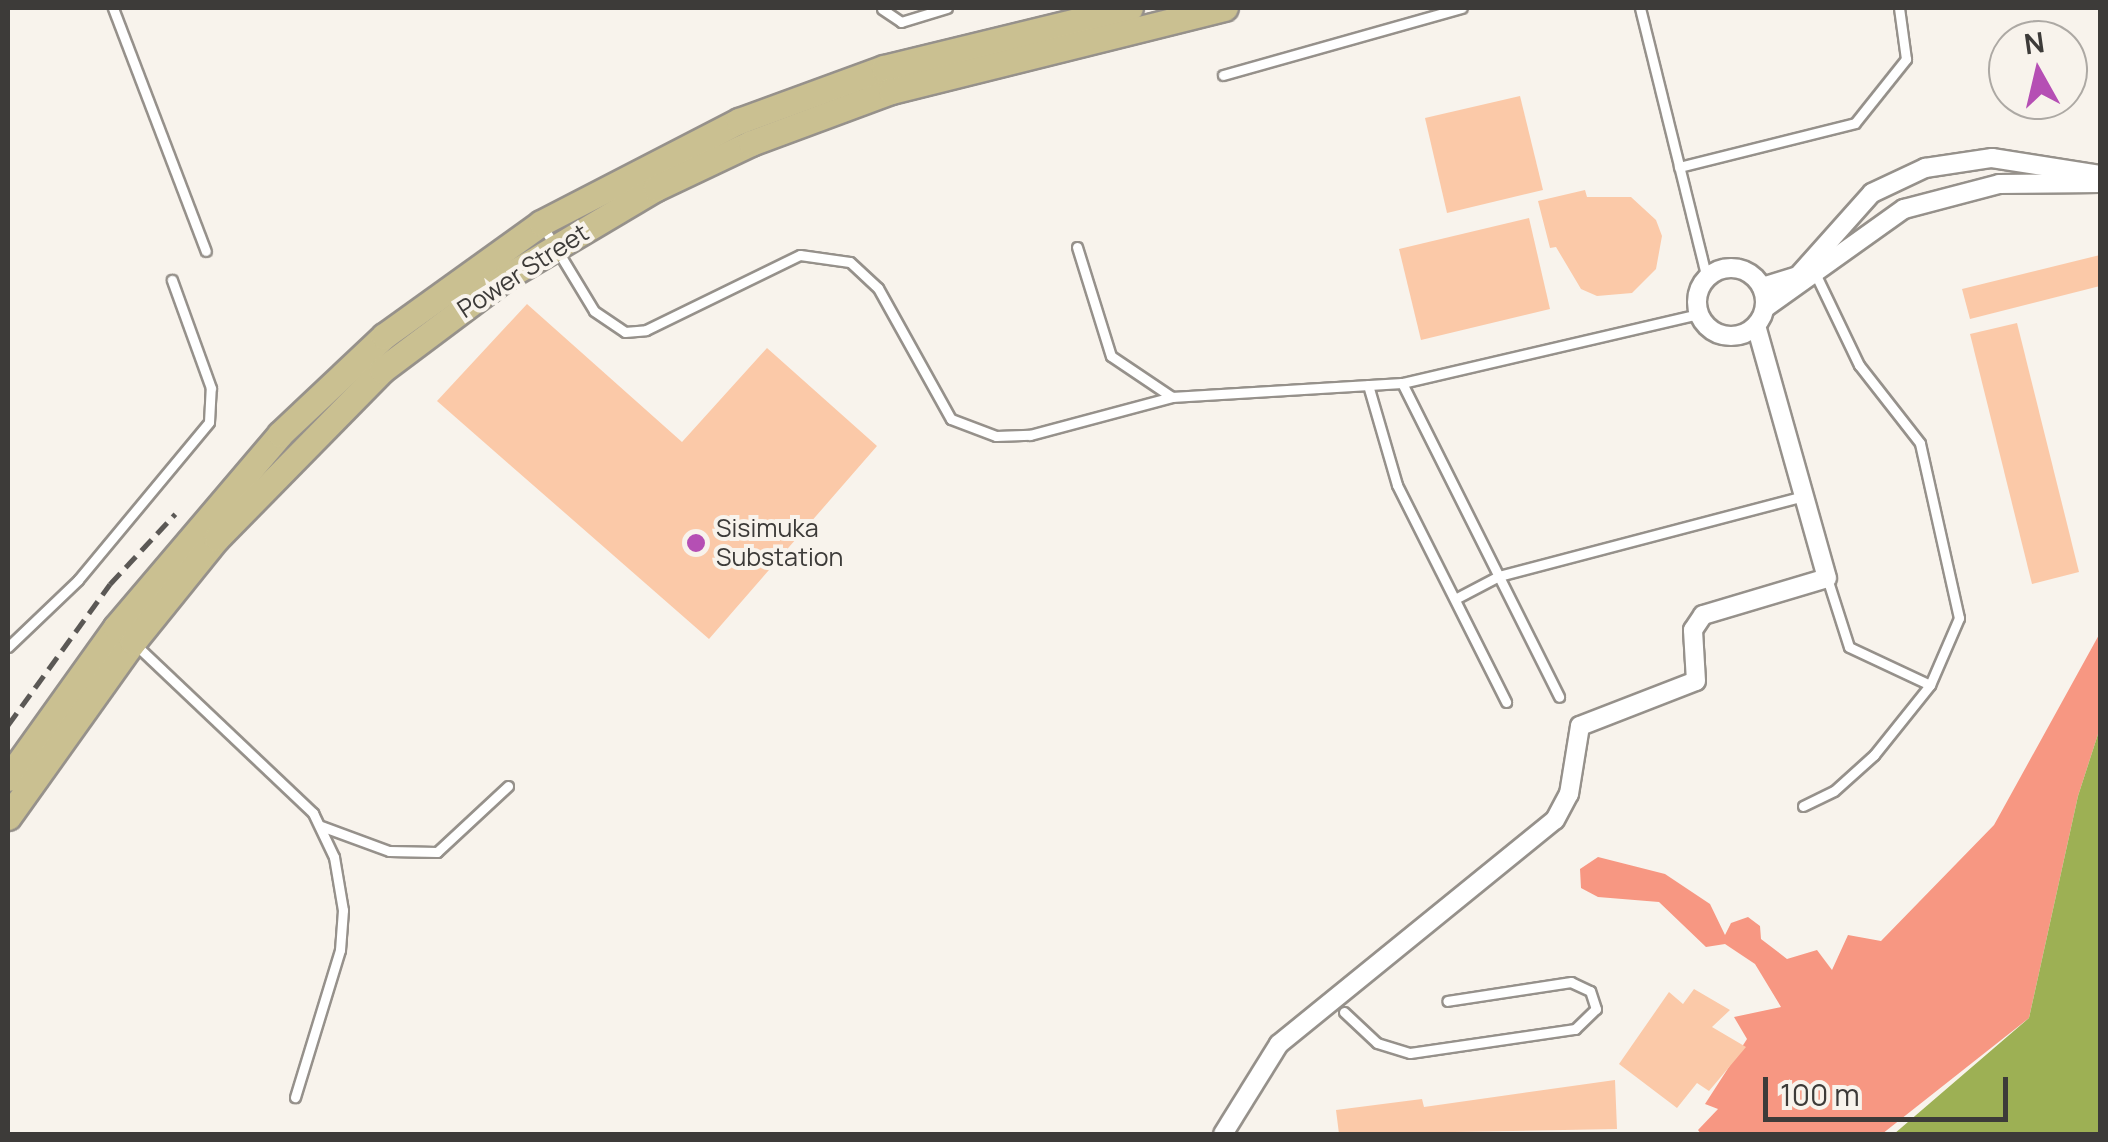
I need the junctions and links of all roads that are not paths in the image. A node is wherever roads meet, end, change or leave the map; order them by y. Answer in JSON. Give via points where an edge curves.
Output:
{"nodes":[{"id":1,"x":113,"y":8,"type":"edge"},
{"id":2,"x":947,"y":8,"type":"edge"},
{"id":3,"x":1130,"y":8,"type":"edge"},
{"id":4,"x":1226,"y":8,"type":"edge"},
{"id":5,"x":1462,"y":8,"type":"edge"},
{"id":6,"x":1640,"y":8,"type":"edge"},
{"id":7,"x":1899,"y":8,"type":"edge"},
{"id":8,"x":882,"y":9,"type":"edge"},
{"id":9,"x":1166,"y":14,"type":"edge"},
{"id":10,"x":1223,"y":75,"type":"dead end"},
{"id":11,"x":745,"y":132,"type":"junction"},
{"id":12,"x":1966,"y":160,"type":"junction"},
{"id":13,"x":1679,"y":167,"type":"junction"},
{"id":14,"x":2100,"y":179,"type":"edge"},
{"id":15,"x":1972,"y":189,"type":"junction"},
{"id":16,"x":541,"y":223,"type":"junction"},
{"id":17,"x":556,"y":246,"type":"junction"},
{"id":18,"x":1077,"y":247,"type":"dead end"},
{"id":19,"x":206,"y":252,"type":"dead end"},
{"id":20,"x":1814,"y":270,"type":"junction"},
{"id":21,"x":1706,"y":278,"type":"junction"},
{"id":22,"x":172,"y":280,"type":"dead end"},
{"id":23,"x":1762,"y":286,"type":"junction"},
{"id":24,"x":1766,"y":308,"type":"junction"},
{"id":25,"x":1699,"y":314,"type":"junction"},
{"id":26,"x":1756,"y":326,"type":"junction"},
{"id":27,"x":1402,"y":382,"type":"junction"},
{"id":28,"x":1368,"y":385,"type":"junction"},
{"id":29,"x":1172,"y":397,"type":"junction"},
{"id":30,"x":1804,"y":496,"type":"junction"},
{"id":31,"x":209,"y":529,"type":"junction"},
{"id":32,"x":1499,"y":576,"type":"junction"},
{"id":33,"x":1827,"y":578,"type":"junction"},
{"id":34,"x":1455,"y":599,"type":"junction"},
{"id":35,"x":124,"y":634,"type":"junction"},
{"id":36,"x":8,"y":647,"type":"edge"},
{"id":37,"x":1930,"y":685,"type":"junction"},
{"id":38,"x":1559,"y":697,"type":"dead end"},
{"id":39,"x":1506,"y":702,"type":"dead end"},
{"id":40,"x":8,"y":778,"type":"edge"},
{"id":41,"x":508,"y":786,"type":"dead end"},
{"id":42,"x":1804,"y":806,"type":"dead end"},
{"id":43,"x":8,"y":817,"type":"edge"},
{"id":44,"x":320,"y":826,"type":"junction"},
{"id":45,"x":1447,"y":1000,"type":"dead end"},
{"id":46,"x":1344,"y":1012,"type":"dead end"},
{"id":47,"x":295,"y":1096,"type":"dead end"},
{"id":48,"x":1223,"y":1134,"type":"edge"}],
"edges":[{"from":1,"to":19,"type":"lane"},
{"from":2,"to":8,"type":"lane","via":[[901,22]]},
{"from":3,"to":11,"type":"main road","name":"Power Street","via":[[884,68]]},
{"from":4,"to":9,"type":"main road","name":"Power Street"},
{"from":5,"to":10,"type":"lane"},
{"from":6,"to":13,"type":"lane"},
{"from":7,"to":13,"type":"lane","via":[[1906,59],[1855,123]]},
{"from":9,"to":11,"type":"main road","name":"Power Street"},
{"from":11,"to":16,"type":"main road","name":"Power Street"},
{"from":11,"to":17,"type":"main road","name":"Power Street"},
{"from":12,"to":14,"type":"street","via":[[1992,158]]},
{"from":12,"to":15,"type":"street"},
{"from":12,"to":20,"type":"street","via":[[1891,180]]},
{"from":13,"to":21,"type":"lane"},
{"from":14,"to":15,"type":"street"},
{"from":15,"to":20,"type":"street","via":[[1887,218]]},
{"from":16,"to":17,"type":"lane"},
{"from":16,"to":31,"type":"main road","name":"Power Street","via":[[384,336]]},
{"from":17,"to":29,"type":"lane","via":[[594,311],[625,332],[646,330],[800,254],[850,262],[878,288],[951,419],[978,434],[1030,435]]},
{"from":17,"to":31,"type":"main road","name":"Power Street","via":[[382,370]]},
{"from":18,"to":29,"type":"lane","via":[[1111,356]]},
{"from":20,"to":23,"type":"street"},
{"from":20,"to":24,"type":"street"},
{"from":20,"to":37,"type":"lane","via":[[1859,366],[1920,443],[1958,618]]},
{"from":21,"to":23,"type":"street","via":[[1736,268]]},
{"from":21,"to":25,"type":"street"},
{"from":22,"to":36,"type":"lane","via":[[211,388],[209,422],[78,580]]},
{"from":23,"to":24,"type":"street"},
{"from":24,"to":26,"type":"street"},
{"from":25,"to":26,"type":"street","via":[[1724,336]]},
{"from":25,"to":27,"type":"lane"},
{"from":26,"to":30,"type":"street"},
{"from":27,"to":28,"type":"lane"},
{"from":27,"to":32,"type":"lane"},
{"from":28,"to":29,"type":"lane"},
{"from":28,"to":34,"type":"lane","via":[[1391,469]]},
{"from":30,"to":32,"type":"lane"},
{"from":30,"to":33,"type":"street"},
{"from":31,"to":35,"type":"main road","name":"Power Street"},
{"from":32,"to":34,"type":"lane"},
{"from":32,"to":38,"type":"lane"},
{"from":33,"to":37,"type":"lane","via":[[1849,647]]},
{"from":33,"to":48,"type":"street","via":[[1712,609],[1693,630],[1696,681],[1580,726],[1568,794],[1554,820],[1279,1044]]},
{"from":34,"to":39,"type":"lane"},
{"from":35,"to":40,"type":"main road","name":"Power Street"},
{"from":35,"to":43,"type":"main road","name":"Power Street"},
{"from":35,"to":44,"type":"lane"},
{"from":37,"to":42,"type":"lane","via":[[1856,775]]},
{"from":41,"to":44,"type":"lane","via":[[437,852],[389,851]]},
{"from":44,"to":47,"type":"lane","via":[[338,877],[342,926]]},
{"from":45,"to":46,"type":"lane","via":[[1571,982],[1590,991],[1596,1009],[1575,1028],[1410,1053],[1377,1043]]}]}
